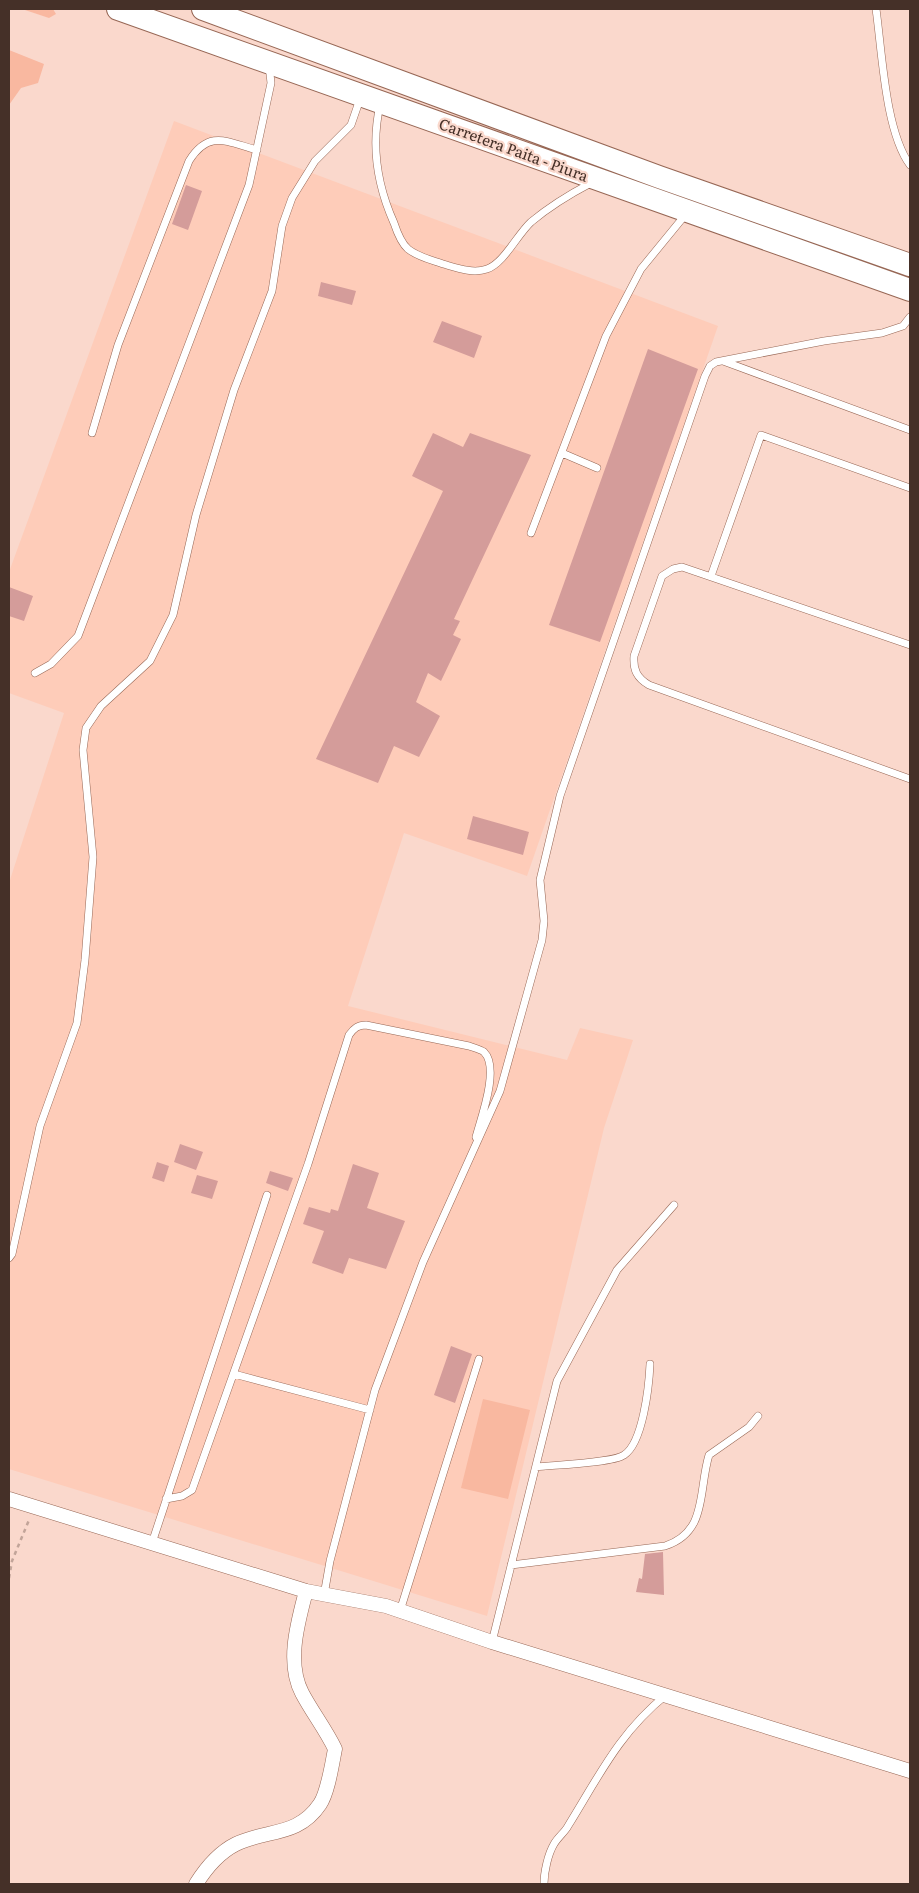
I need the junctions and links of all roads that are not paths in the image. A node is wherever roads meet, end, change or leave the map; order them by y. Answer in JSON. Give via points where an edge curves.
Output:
{"nodes":[{"id":1,"x":118,"y":9,"type":"edge"},
{"id":2,"x":203,"y":9,"type":"edge"},
{"id":3,"x":876,"y":9,"type":"edge"},
{"id":4,"x":268,"y":62,"type":"junction"},
{"id":5,"x":371,"y":98,"type":"junction"},
{"id":6,"x":257,"y":150,"type":"junction"},
{"id":7,"x":910,"y":165,"type":"edge"},
{"id":8,"x":599,"y":179,"type":"junction"},
{"id":9,"x":689,"y":211,"type":"junction"},
{"id":10,"x":910,"y":265,"type":"edge"},
{"id":11,"x":910,"y":290,"type":"edge"},
{"id":12,"x":910,"y":317,"type":"edge"},
{"id":13,"x":722,"y":361,"type":"junction"},
{"id":14,"x":910,"y":430,"type":"edge"},
{"id":15,"x":92,"y":433,"type":"dead end"},
{"id":16,"x":562,"y":453,"type":"junction"},
{"id":17,"x":597,"y":468,"type":"dead end"},
{"id":18,"x":910,"y":488,"type":"edge"},
{"id":19,"x":531,"y":533,"type":"dead end"},
{"id":20,"x":711,"y":576,"type":"junction"},
{"id":21,"x":910,"y":645,"type":"edge"},
{"id":22,"x":35,"y":673,"type":"dead end"},
{"id":23,"x":910,"y":779,"type":"edge"},
{"id":24,"x":470,"y":1156,"type":"junction"},
{"id":25,"x":267,"y":1195,"type":"dead end"},
{"id":26,"x":674,"y":1205,"type":"dead end"},
{"id":27,"x":9,"y":1258,"type":"edge"},
{"id":28,"x":479,"y":1359,"type":"dead end"},
{"id":29,"x":650,"y":1364,"type":"dead end"},
{"id":30,"x":234,"y":1374,"type":"junction"},
{"id":31,"x":370,"y":1410,"type":"junction"},
{"id":32,"x":758,"y":1416,"type":"dead end"},
{"id":33,"x":536,"y":1466,"type":"junction"},
{"id":34,"x":9,"y":1499,"type":"edge"},
{"id":35,"x":166,"y":1499,"type":"junction"},
{"id":36,"x":152,"y":1544,"type":"junction"},
{"id":37,"x":511,"y":1565,"type":"junction"},
{"id":38,"x":306,"y":1591,"type":"junction"},
{"id":39,"x":324,"y":1595,"type":"junction"},
{"id":40,"x":400,"y":1611,"type":"junction"},
{"id":41,"x":492,"y":1642,"type":"junction"},
{"id":42,"x":666,"y":1695,"type":"junction"},
{"id":43,"x":910,"y":1771,"type":"edge"},
{"id":44,"x":196,"y":1884,"type":"edge"},
{"id":45,"x":544,"y":1884,"type":"edge"}],
"edges":[{"from":1,"to":4,"type":"highway","name":"Carretera Paita - Piura"},
{"from":2,"to":10,"type":"highway","name":"Carretera Paita - Piura"},
{"from":3,"to":7,"type":"lane","via":[[893,123]]},
{"from":4,"to":5,"type":"highway","name":"Carretera Paita - Piura"},
{"from":4,"to":6,"type":"lane","via":[[270,83]]},
{"from":5,"to":8,"type":"highway","name":"Carretera Paita - Piura"},
{"from":5,"to":8,"type":"lane","via":[[379,180],[386,206],[403,244],[416,255],[456,268],[477,271],[489,268],[500,260],[530,223],[554,204]]},
{"from":5,"to":27,"type":"lane","via":[[351,125],[315,161],[292,198],[282,226],[272,290],[234,390],[196,515],[173,615],[150,662],[101,706],[86,728],[83,750],[93,857],[77,1023],[40,1126]]},
{"from":6,"to":15,"type":"lane","via":[[209,140],[189,161],[118,345]]},
{"from":6,"to":22,"type":"lane","via":[[249,185],[78,636],[51,664]]},
{"from":8,"to":9,"type":"highway","name":"Carretera Paita - Piura"},
{"from":9,"to":11,"type":"highway","name":"Carretera Paita - Piura"},
{"from":9,"to":16,"type":"lane","via":[[641,270],[606,336]]},
{"from":12,"to":13,"type":"lane","via":[[903,326],[882,333]]},
{"from":13,"to":14,"type":"lane"},
{"from":13,"to":24,"type":"lane","via":[[710,366],[705,376],[560,796],[540,880],[544,921],[542,940],[500,1091]]},
{"from":16,"to":17,"type":"lane"},
{"from":16,"to":19,"type":"lane"},
{"from":18,"to":20,"type":"lane","via":[[761,436]]},
{"from":20,"to":21,"type":"lane"},
{"from":20,"to":23,"type":"lane","via":[[682,567],[662,576],[634,656],[634,671],[642,681]]},
{"from":24,"to":30,"type":"lane","via":[[489,1088],[489,1060],[483,1051],[366,1025],[354,1029],[349,1035],[308,1164]]},
{"from":24,"to":31,"type":"lane","via":[[422,1262]]},
{"from":25,"to":35,"type":"lane"},
{"from":26,"to":33,"type":"lane","via":[[617,1270],[557,1382]]},
{"from":28,"to":40,"type":"lane"},
{"from":29,"to":33,"type":"lane","via":[[636,1439],[624,1455]]},
{"from":30,"to":31,"type":"lane"},
{"from":30,"to":35,"type":"lane","via":[[192,1490]]},
{"from":31,"to":39,"type":"lane"},
{"from":32,"to":37,"type":"lane","via":[[749,1427],[709,1455],[697,1519],[680,1541],[665,1546]]},
{"from":33,"to":37,"type":"lane"},
{"from":34,"to":36,"type":"street"},
{"from":35,"to":36,"type":"lane"},
{"from":36,"to":38,"type":"street"},
{"from":37,"to":41,"type":"lane"},
{"from":38,"to":39,"type":"street"},
{"from":38,"to":44,"type":"street","via":[[294,1635],[295,1662],[301,1692],[336,1749],[321,1803],[300,1824],[235,1844],[217,1857]]},
{"from":39,"to":40,"type":"street"},
{"from":40,"to":41,"type":"street"},
{"from":41,"to":42,"type":"street"},
{"from":42,"to":43,"type":"street"},
{"from":42,"to":45,"type":"lane","via":[[638,1719],[604,1765],[568,1828],[554,1844]]}]}
